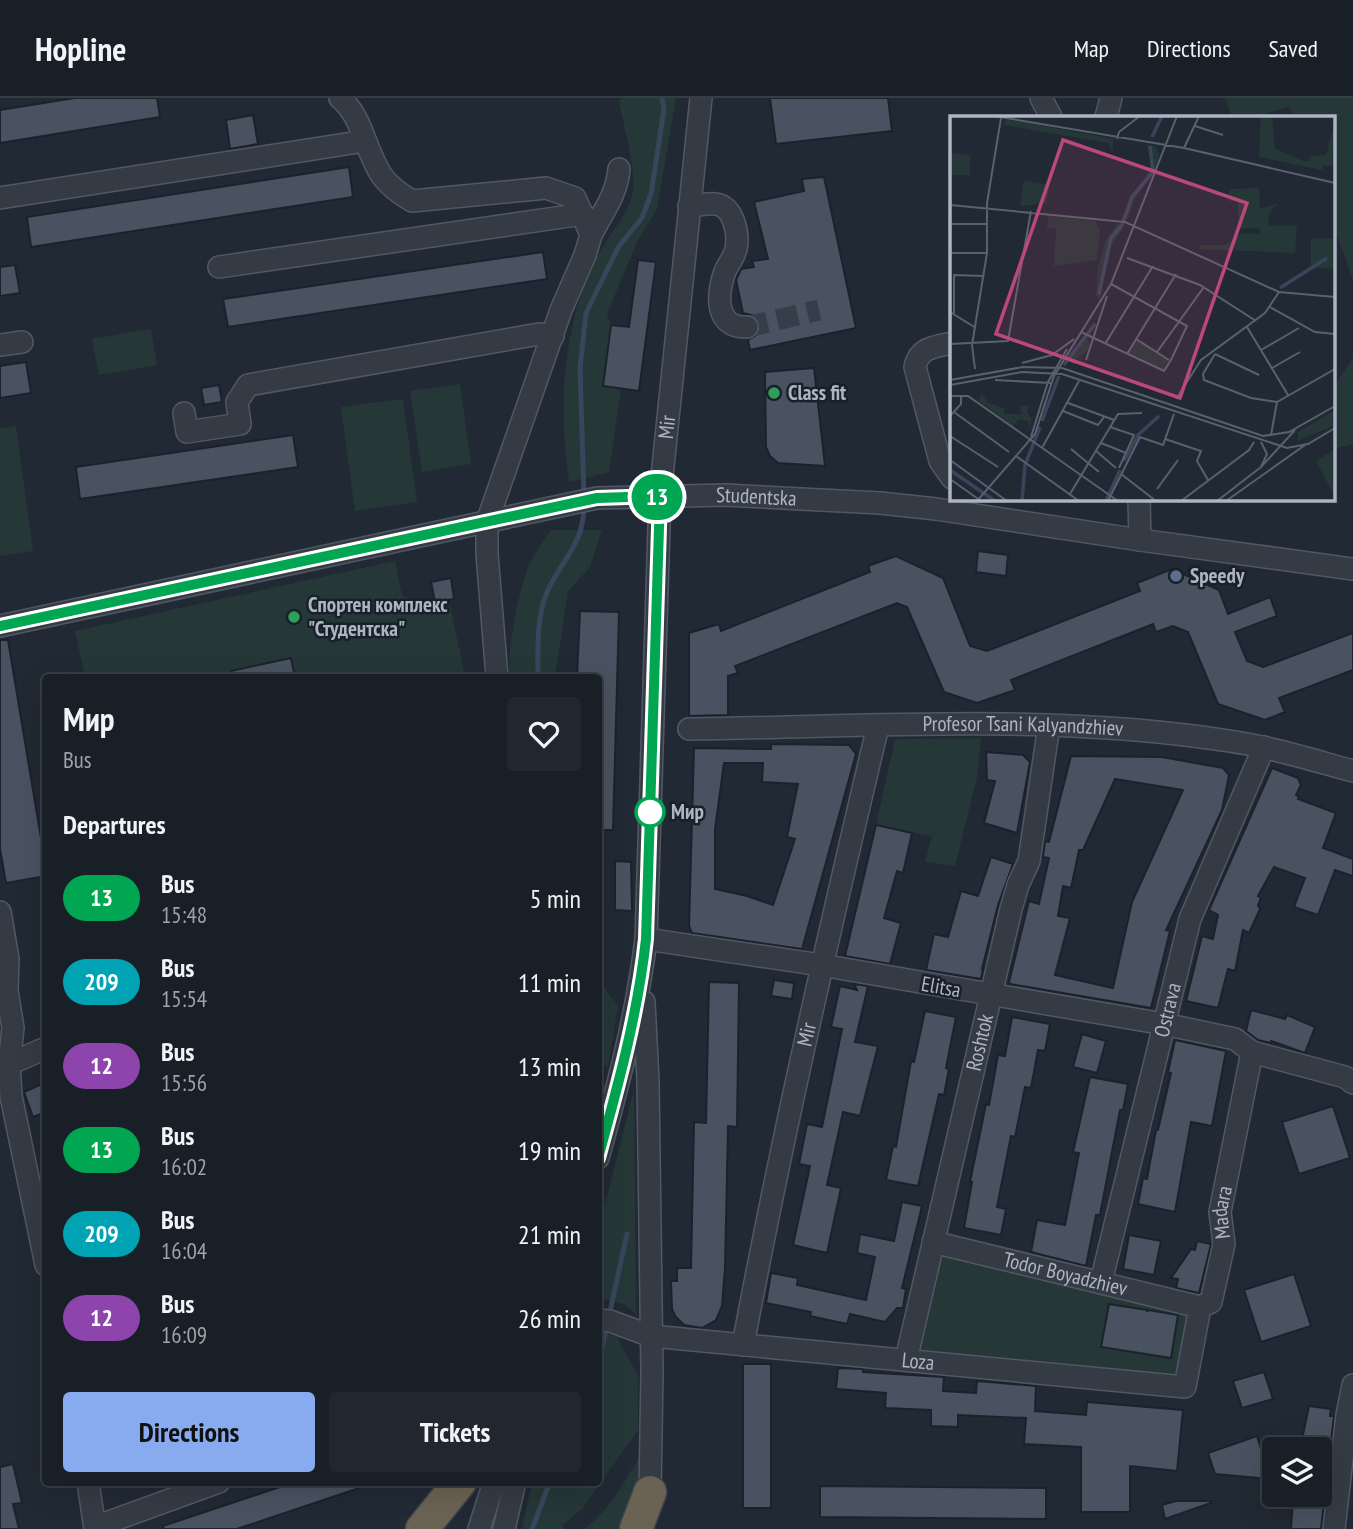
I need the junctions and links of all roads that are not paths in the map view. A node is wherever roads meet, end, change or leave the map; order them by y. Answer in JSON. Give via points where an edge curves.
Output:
{"nodes":[{"id":1,"x":340,"y":98,"type":"edge"},
{"id":2,"x":701,"y":98,"type":"edge"},
{"id":3,"x":1041,"y":98,"type":"edge"},
{"id":4,"x":1111,"y":98,"type":"edge"},
{"id":5,"x":1050,"y":116,"type":"edge"},
{"id":6,"x":1106,"y":116,"type":"edge"},
{"id":7,"x":365,"y":141,"type":"junction"},
{"id":8,"x":619,"y":169,"type":"dead end"},
{"id":9,"x":0,"y":198,"type":"edge"},
{"id":10,"x":689,"y":206,"type":"junction"},
{"id":11,"x":583,"y":214,"type":"junction"},
{"id":12,"x":591,"y":235,"type":"junction"},
{"id":13,"x":219,"y":267,"type":"dead end"},
{"id":14,"x":747,"y":327,"type":"dead end"},
{"id":15,"x":553,"y":336,"type":"junction"},
{"id":16,"x":22,"y":342,"type":"dead end"},
{"id":17,"x":950,"y":343,"type":"edge"},
{"id":18,"x":0,"y":345,"type":"edge"},
{"id":19,"x":184,"y":413,"type":"dead end"},
{"id":20,"x":950,"y":475,"type":"edge"},
{"id":21,"x":660,"y":496,"type":"junction"},
{"id":22,"x":1139,"y":500,"type":"edge"},
{"id":23,"x":487,"y":522,"type":"junction"},
{"id":24,"x":1140,"y":540,"type":"junction"},
{"id":25,"x":1353,"y":569,"type":"edge"},
{"id":26,"x":0,"y":626,"type":"edge"},
{"id":27,"x":497,"y":674,"type":"edge"},
{"id":28,"x":1049,"y":725,"type":"junction"},
{"id":29,"x":878,"y":726,"type":"junction"},
{"id":30,"x":689,"y":729,"type":"dead end"},
{"id":31,"x":1264,"y":747,"type":"junction"},
{"id":32,"x":1353,"y":771,"type":"edge"},
{"id":33,"x":0,"y":912,"type":"edge"},
{"id":34,"x":646,"y":939,"type":"junction"},
{"id":35,"x":821,"y":965,"type":"junction"},
{"id":36,"x":643,"y":969,"type":"junction"},
{"id":37,"x":991,"y":996,"type":"junction"},
{"id":38,"x":1164,"y":1024,"type":"junction"},
{"id":39,"x":42,"y":1050,"type":"edge"},
{"id":40,"x":1252,"y":1052,"type":"junction"},
{"id":41,"x":9,"y":1064,"type":"junction"},
{"id":42,"x":1353,"y":1083,"type":"edge"},
{"id":43,"x":602,"y":1143,"type":"edge"},
{"id":44,"x":41,"y":1223,"type":"edge"},
{"id":45,"x":933,"y":1242,"type":"junction"},
{"id":46,"x":1101,"y":1282,"type":"junction"},
{"id":47,"x":1200,"y":1307,"type":"junction"},
{"id":48,"x":602,"y":1320,"type":"edge"},
{"id":49,"x":651,"y":1336,"type":"junction"},
{"id":50,"x":743,"y":1345,"type":"junction"},
{"id":51,"x":906,"y":1360,"type":"junction"},
{"id":52,"x":1353,"y":1385,"type":"edge"},
{"id":53,"x":1185,"y":1387,"type":"joint"},
{"id":54,"x":1347,"y":1458,"type":"edge"},
{"id":55,"x":89,"y":1486,"type":"edge"},
{"id":56,"x":208,"y":1486,"type":"edge"},
{"id":57,"x":457,"y":1486,"type":"edge"},
{"id":58,"x":493,"y":1486,"type":"edge"},
{"id":59,"x":514,"y":1486,"type":"edge"},
{"id":60,"x":650,"y":1492,"type":"junction"},
{"id":61,"x":95,"y":1528,"type":"edge"},
{"id":62,"x":422,"y":1529,"type":"edge"},
{"id":63,"x":479,"y":1529,"type":"edge"},
{"id":64,"x":504,"y":1529,"type":"edge"},
{"id":65,"x":636,"y":1529,"type":"edge"},
{"id":66,"x":662,"y":1529,"type":"edge"},
{"id":67,"x":1334,"y":1529,"type":"edge"}],
"edges":[{"from":1,"to":7,"type":"street","via":[[352,108]]},
{"from":2,"to":10,"type":"street","name":"Mir"},
{"from":3,"to":5,"type":"street"},
{"from":4,"to":6,"type":"street"},
{"from":7,"to":9,"type":"street"},
{"from":7,"to":11,"type":"street","via":[[381,175],[412,201],[546,188],[575,198]]},
{"from":8,"to":12,"type":"street","via":[[612,200]]},
{"from":10,"to":14,"type":"street","via":[[716,204],[732,215],[737,246],[724,276],[720,308],[725,320]]},
{"from":10,"to":21,"type":"street","name":"Mir"},
{"from":11,"to":12,"type":"street"},
{"from":11,"to":13,"type":"street"},
{"from":12,"to":15,"type":"street"},
{"from":15,"to":19,"type":"street","via":[[539,334],[248,385],[237,402],[240,424],[187,432]]},
{"from":15,"to":23,"type":"street"},
{"from":16,"to":18,"type":"street"},
{"from":17,"to":20,"type":"street","via":[[926,349],[915,367],[940,461]]},
{"from":21,"to":23,"type":"street","name":"Studentska","via":[[597,498]]},
{"from":21,"to":24,"type":"street","name":"Studentska","via":[[880,503]]},
{"from":21,"to":34,"type":"street","name":"Mir"},
{"from":22,"to":24,"type":"street"},
{"from":23,"to":26,"type":"street","name":"Studentska"},
{"from":23,"to":27,"type":"street"},
{"from":24,"to":25,"type":"street","name":"Studentska"},
{"from":28,"to":29,"type":"street","name":"Profesor Tsani Kalyandzhiev"},
{"from":28,"to":31,"type":"street","name":"Profesor Tsani Kalyandzhiev"},
{"from":28,"to":37,"type":"street","name":"Roshtok","via":[[1029,861],[1018,885]]},
{"from":29,"to":30,"type":"street","name":"Profesor Tsani Kalyandzhiev"},
{"from":29,"to":35,"type":"street","name":"Mir"},
{"from":31,"to":32,"type":"street","name":"Profesor Tsani Kalyandzhiev"},
{"from":31,"to":38,"type":"street","name":"Ostrava","via":[[1190,919]]},
{"from":33,"to":41,"type":"street","via":[[13,1028]]},
{"from":34,"to":35,"type":"street","name":"Elitsa"},
{"from":34,"to":36,"type":"street","name":"Mir"},
{"from":35,"to":37,"type":"street","name":"Elitsa"},
{"from":35,"to":50,"type":"street","name":"Mir"},
{"from":36,"to":43,"type":"street","name":"Mir"},
{"from":36,"to":49,"type":"street","name":"Mir"},
{"from":37,"to":38,"type":"street","name":"Elitsa"},
{"from":37,"to":45,"type":"street","name":"Roshtok"},
{"from":38,"to":40,"type":"street","name":"Elitsa","via":[[1235,1039]]},
{"from":38,"to":46,"type":"street","name":"Ostrava"},
{"from":39,"to":41,"type":"street"},
{"from":40,"to":42,"type":"street"},
{"from":40,"to":47,"type":"street","name":"Madara","via":[[1220,1212],[1224,1244],[1211,1302]]},
{"from":41,"to":44,"type":"street","via":[[11,1096]]},
{"from":45,"to":46,"type":"street","name":"Todor Boyadzhiev"},
{"from":45,"to":51,"type":"street","name":"Roshtok"},
{"from":46,"to":47,"type":"street","name":"Todor Boyadzhiev"},
{"from":47,"to":53,"type":"street","name":"Madara"},
{"from":48,"to":49,"type":"street","name":"Loza"},
{"from":49,"to":50,"type":"street","name":"Loza"},
{"from":49,"to":60,"type":"street","name":"Mir"},
{"from":50,"to":51,"type":"street","name":"Loza"},
{"from":51,"to":53,"type":"street","name":"Loza"},
{"from":52,"to":54,"type":"street"},
{"from":54,"to":67,"type":"street"},
{"from":55,"to":61,"type":"street"},
{"from":56,"to":61,"type":"street"},
{"from":57,"to":62,"type":"highway"},
{"from":58,"to":63,"type":"street"},
{"from":59,"to":64,"type":"street"},
{"from":60,"to":65,"type":"highway"},
{"from":60,"to":66,"type":"highway"}]}
